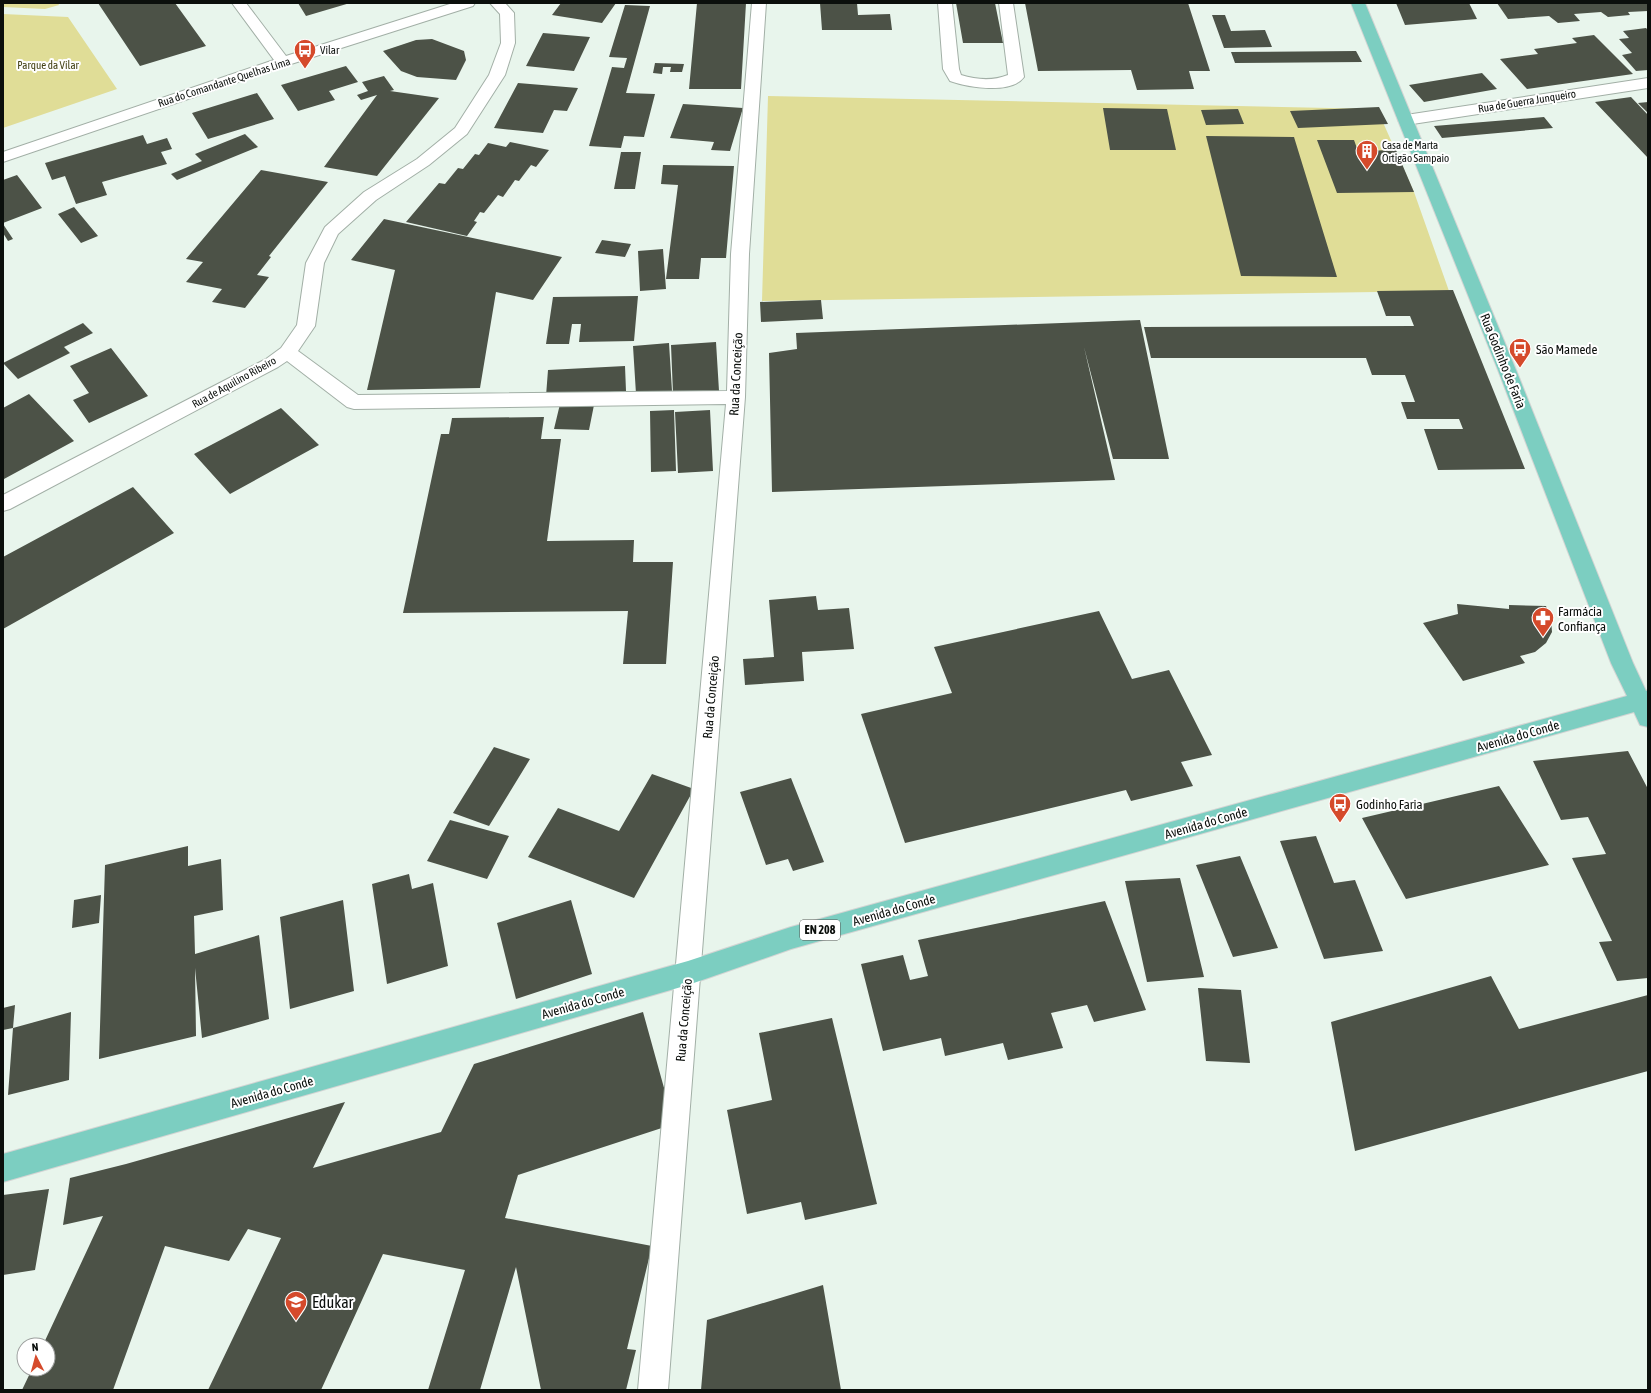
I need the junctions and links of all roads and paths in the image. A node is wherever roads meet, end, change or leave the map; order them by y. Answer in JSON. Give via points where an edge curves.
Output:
{"nodes":[{"id":1,"x":239,"y":3,"type":"edge"},
{"id":2,"x":468,"y":3,"type":"edge"},
{"id":3,"x":497,"y":3,"type":"edge"},
{"id":4,"x":759,"y":3,"type":"edge"},
{"id":5,"x":945,"y":3,"type":"edge"},
{"id":6,"x":1006,"y":3,"type":"edge"},
{"id":7,"x":1358,"y":3,"type":"edge"},
{"id":8,"x":283,"y":62,"type":"junction"},
{"id":9,"x":1648,"y":83,"type":"edge"},
{"id":10,"x":1406,"y":120,"type":"junction"},
{"id":11,"x":3,"y":156,"type":"edge"},
{"id":12,"x":286,"y":352,"type":"junction"},
{"id":13,"x":736,"y":397,"type":"junction"},
{"id":14,"x":3,"y":504,"type":"edge"},
{"id":15,"x":1645,"y":706,"type":"edge"},
{"id":16,"x":688,"y":973,"type":"junction"},
{"id":17,"x":3,"y":1168,"type":"edge"},
{"id":18,"x":653,"y":1390,"type":"edge"}],
"edges":[{"from":1,"to":8,"type":"street"},
{"from":2,"to":8,"type":"street","name":"Rua do Comandante Quelhas Lima"},
{"from":3,"to":12,"type":"street","name":"Rua de Aquilino Ribeiro","via":[[508,13],[508,43],[497,75],[461,131],[423,162],[370,196],[331,231],[315,263],[306,326]]},
{"from":4,"to":13,"type":"street","name":"Rua da Conceição","via":[[740,254]]},
{"from":5,"to":6,"type":"street","via":[[951,69],[955,78],[969,83],[992,84],[1007,82],[1016,77]]},
{"from":7,"to":10,"type":"main road","name":"Rua Godinho de Faria"},
{"from":8,"to":11,"type":"street","name":"Rua do Comandante Quelhas Lima"},
{"from":9,"to":10,"type":"street","name":"Rua de Guerra Junqueiro"},
{"from":10,"to":15,"type":"main road","name":"Rua Godinho de Faria","via":[[1619,656]]},
{"from":12,"to":13,"type":"street","via":[[354,402]]},
{"from":12,"to":14,"type":"street","name":"Rua de Aquilino Ribeiro","via":[[272,363]]},
{"from":13,"to":16,"type":"street","name":"Rua da Conceição"},
{"from":15,"to":16,"type":"main road","name":"Avenida do Conde","number":"EN 208","via":[[1562,724],[791,938]]},
{"from":16,"to":17,"type":"main road","name":"Avenida do Conde","number":"EN 208"},
{"from":16,"to":18,"type":"street","name":"Rua da Conceição"}]}
